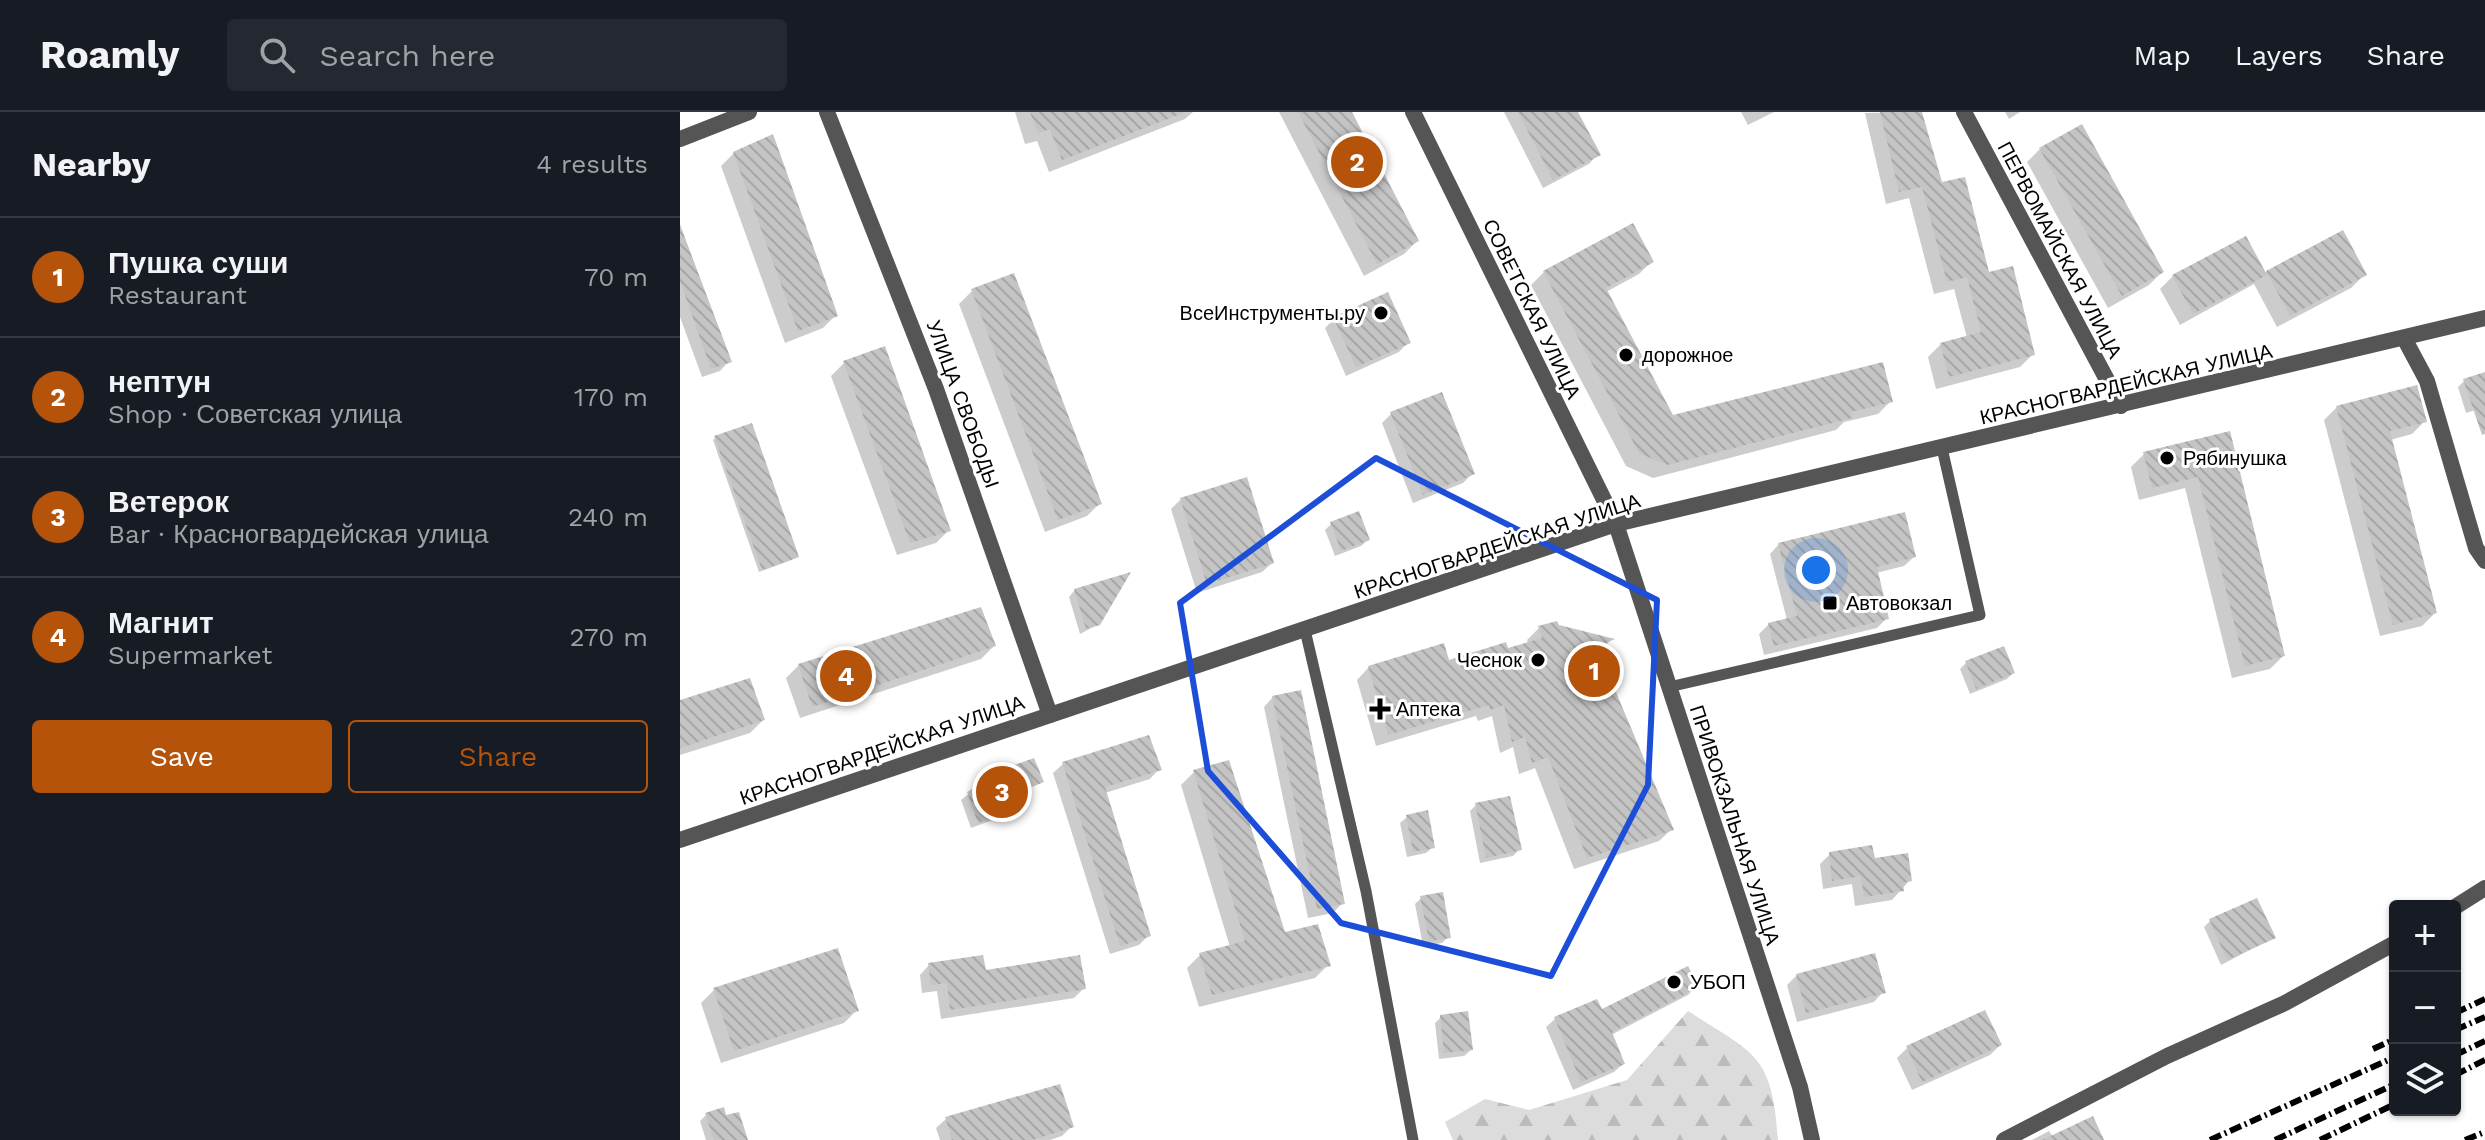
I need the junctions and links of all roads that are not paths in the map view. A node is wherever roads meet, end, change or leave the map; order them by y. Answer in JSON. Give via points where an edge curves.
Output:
{"nodes":[{"id":1,"x":749,"y":112,"type":"edge"},
{"id":2,"x":827,"y":112,"type":"edge"},
{"id":3,"x":1413,"y":112,"type":"edge"},
{"id":4,"x":1964,"y":112,"type":"edge"},
{"id":5,"x":680,"y":139,"type":"edge"},
{"id":6,"x":2485,"y":318,"type":"edge"},
{"id":7,"x":2404,"y":338,"type":"junction"},
{"id":8,"x":2121,"y":406,"type":"junction"},
{"id":9,"x":1942,"y":448,"type":"junction"},
{"id":10,"x":1616,"y":524,"type":"junction"},
{"id":11,"x":2482,"y":551,"type":"edge"},
{"id":12,"x":1305,"y":630,"type":"junction"},
{"id":13,"x":1669,"y":687,"type":"junction"},
{"id":14,"x":1050,"y":715,"type":"junction"},
{"id":15,"x":680,"y":840,"type":"edge"},
{"id":16,"x":2485,"y":888,"type":"edge"},
{"id":17,"x":2461,"y":903,"type":"edge"},
{"id":18,"x":2389,"y":946,"type":"edge"},
{"id":19,"x":1413,"y":1140,"type":"edge"},
{"id":20,"x":1812,"y":1140,"type":"edge"},
{"id":21,"x":2004,"y":1140,"type":"edge"}],
"edges":[{"from":1,"to":5,"type":"street"},
{"from":2,"to":14,"type":"street","name":"УЛИЦА СВОБОДЫ","via":[[936,389]]},
{"from":3,"to":10,"type":"street","name":"СОВЕТСКАЯ УЛИЦА"},
{"from":4,"to":8,"type":"street","name":"ПЕРВОМАЙСКАЯ УЛИЦА"},
{"from":6,"to":7,"type":"street","name":"КРАСНОГВАРДЕЙСКАЯ УЛИЦА"},
{"from":7,"to":8,"type":"street","name":"КРАСНОГВАРДЕЙСКАЯ УЛИЦА"},
{"from":7,"to":11,"type":"street","via":[[2427,381]]},
{"from":8,"to":9,"type":"street","name":"КРАСНОГВАРДЕЙСКАЯ УЛИЦА"},
{"from":9,"to":10,"type":"street","name":"КРАСНОГВАРДЕЙСКАЯ УЛИЦА"},
{"from":9,"to":13,"type":"lane","via":[[1980,615]]},
{"from":10,"to":12,"type":"street","name":"КРАСНОГВАРДЕЙСКАЯ УЛИЦА"},
{"from":10,"to":13,"type":"street","name":"ПРИВОКЗАЛЬНАЯ УЛИЦА"},
{"from":12,"to":14,"type":"street","name":"КРАСНОГВАРДЕЙСКАЯ УЛИЦА"},
{"from":12,"to":19,"type":"lane","via":[[1366,891]]},
{"from":13,"to":20,"type":"street","name":"ПРИВОКЗАЛЬНАЯ УЛИЦА","via":[[1800,1087]]},
{"from":14,"to":15,"type":"street","name":"КРАСНОГВАРДЕЙСКАЯ УЛИЦА"},
{"from":16,"to":17,"type":"street"},
{"from":18,"to":21,"type":"street"}]}
